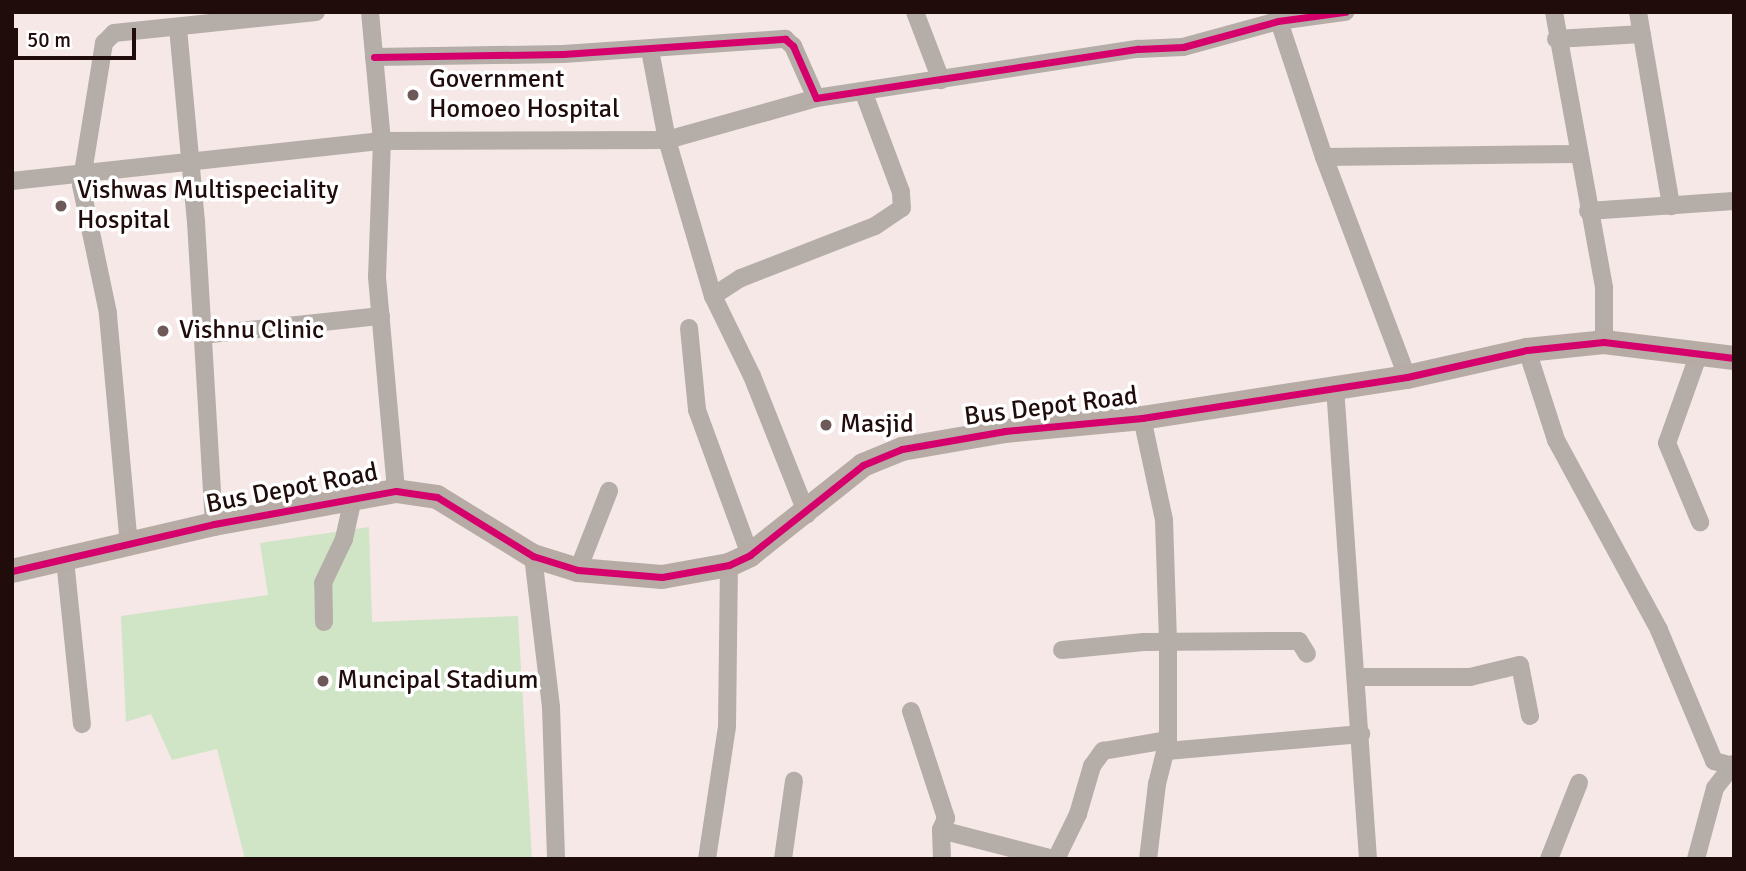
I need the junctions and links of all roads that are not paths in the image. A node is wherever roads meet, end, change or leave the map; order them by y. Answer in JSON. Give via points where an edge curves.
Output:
{"nodes":[{"id":1,"x":316,"y":12,"type":"edge"},
{"id":2,"x":370,"y":12,"type":"edge"},
{"id":3,"x":915,"y":12,"type":"edge"},
{"id":4,"x":1345,"y":12,"type":"edge"},
{"id":5,"x":1554,"y":12,"type":"edge"},
{"id":6,"x":1638,"y":12,"type":"edge"},
{"id":7,"x":1277,"y":17,"type":"edge"},
{"id":8,"x":178,"y":28,"type":"junction"},
{"id":9,"x":1642,"y":34,"type":"junction"},
{"id":10,"x":1556,"y":39,"type":"junction"},
{"id":11,"x":650,"y":50,"type":"junction"},
{"id":12,"x":374,"y":57,"type":"junction"},
{"id":13,"x":941,"y":80,"type":"junction"},
{"id":14,"x":863,"y":92,"type":"junction"},
{"id":15,"x":816,"y":98,"type":"junction"},
{"id":16,"x":667,"y":140,"type":"junction"},
{"id":17,"x":382,"y":141,"type":"junction"},
{"id":18,"x":1578,"y":154,"type":"junction"},
{"id":19,"x":1324,"y":157,"type":"junction"},
{"id":20,"x":188,"y":160,"type":"junction"},
{"id":21,"x":81,"y":175,"type":"junction"},
{"id":22,"x":12,"y":180,"type":"edge"},
{"id":23,"x":1734,"y":201,"type":"edge"},
{"id":24,"x":1671,"y":206,"type":"junction"},
{"id":25,"x":1588,"y":211,"type":"junction"},
{"id":26,"x":713,"y":296,"type":"junction"},
{"id":27,"x":380,"y":316,"type":"junction"},
{"id":28,"x":689,"y":328,"type":"dead end"},
{"id":29,"x":202,"y":335,"type":"junction"},
{"id":30,"x":1604,"y":342,"type":"junction"},
{"id":31,"x":1527,"y":350,"type":"junction"},
{"id":32,"x":1698,"y":356,"type":"junction"},
{"id":33,"x":1734,"y":358,"type":"edge"},
{"id":34,"x":1407,"y":377,"type":"junction"},
{"id":35,"x":1335,"y":387,"type":"junction"},
{"id":36,"x":1142,"y":418,"type":"junction"},
{"id":37,"x":396,"y":491,"type":"junction"},
{"id":38,"x":609,"y":491,"type":"dead end"},
{"id":39,"x":353,"y":498,"type":"junction"},
{"id":40,"x":807,"y":514,"type":"junction"},
{"id":41,"x":1700,"y":522,"type":"dead end"},
{"id":42,"x":214,"y":524,"type":"junction"},
{"id":43,"x":129,"y":546,"type":"junction"},
{"id":44,"x":533,"y":556,"type":"junction"},
{"id":45,"x":65,"y":560,"type":"junction"},
{"id":46,"x":740,"y":560,"type":"junction"},
{"id":47,"x":578,"y":570,"type":"junction"},
{"id":48,"x":12,"y":571,"type":"edge"},
{"id":49,"x":324,"y":622,"type":"dead end"},
{"id":50,"x":1168,"y":641,"type":"junction"},
{"id":51,"x":1062,"y":650,"type":"dead end"},
{"id":52,"x":1307,"y":654,"type":"dead end"},
{"id":53,"x":1356,"y":677,"type":"junction"},
{"id":54,"x":911,"y":710,"type":"dead end"},
{"id":55,"x":1530,"y":716,"type":"dead end"},
{"id":56,"x":82,"y":724,"type":"dead end"},
{"id":57,"x":1361,"y":734,"type":"junction"},
{"id":58,"x":1168,"y":745,"type":"junction"},
{"id":59,"x":1733,"y":765,"type":"edge"},
{"id":60,"x":794,"y":781,"type":"dead end"},
{"id":61,"x":1579,"y":783,"type":"dead end"},
{"id":62,"x":1715,"y":788,"type":"junction"},
{"id":63,"x":1734,"y":790,"type":"edge"},
{"id":64,"x":941,"y":830,"type":"junction"},
{"id":65,"x":556,"y":859,"type":"edge"},
{"id":66,"x":707,"y":859,"type":"edge"},
{"id":67,"x":783,"y":859,"type":"edge"},
{"id":68,"x":942,"y":859,"type":"edge"},
{"id":69,"x":1055,"y":859,"type":"edge"},
{"id":70,"x":1149,"y":859,"type":"edge"},
{"id":71,"x":1368,"y":859,"type":"edge"},
{"id":72,"x":1549,"y":859,"type":"edge"},
{"id":73,"x":1696,"y":859,"type":"edge"}],
"edges":[{"from":1,"to":8,"type":"street"},
{"from":2,"to":12,"type":"street"},
{"from":3,"to":13,"type":"street"},
{"from":4,"to":7,"type":"street"},
{"from":5,"to":10,"type":"street"},
{"from":6,"to":9,"type":"street"},
{"from":7,"to":13,"type":"street","via":[[1183,47],[1138,49]]},
{"from":7,"to":19,"type":"street","via":[[1306,91]]},
{"from":8,"to":20,"type":"street"},
{"from":8,"to":21,"type":"street","via":[[114,33],[104,43]]},
{"from":9,"to":10,"type":"street"},
{"from":9,"to":24,"type":"street"},
{"from":10,"to":18,"type":"street"},
{"from":11,"to":12,"type":"street"},
{"from":11,"to":15,"type":"street","via":[[785,39],[793,46]]},
{"from":11,"to":16,"type":"street"},
{"from":12,"to":17,"type":"street"},
{"from":13,"to":14,"type":"street"},
{"from":14,"to":15,"type":"street"},
{"from":14,"to":26,"type":"street","via":[[901,192],[902,208],[875,226],[741,278]]},
{"from":15,"to":16,"type":"street"},
{"from":16,"to":17,"type":"street"},
{"from":16,"to":26,"type":"street"},
{"from":17,"to":20,"type":"street"},
{"from":17,"to":27,"type":"street"},
{"from":18,"to":19,"type":"street"},
{"from":18,"to":25,"type":"street"},
{"from":19,"to":34,"type":"street"},
{"from":20,"to":21,"type":"street"},
{"from":20,"to":29,"type":"street"},
{"from":21,"to":22,"type":"street"},
{"from":21,"to":43,"type":"street","via":[[108,313]]},
{"from":23,"to":24,"type":"street"},
{"from":24,"to":25,"type":"street"},
{"from":25,"to":30,"type":"street","via":[[1604,288]]},
{"from":26,"to":40,"type":"street","via":[[752,376]]},
{"from":27,"to":29,"type":"street"},
{"from":27,"to":37,"type":"street"},
{"from":28,"to":46,"type":"street","via":[[697,410]]},
{"from":29,"to":42,"type":"street"},
{"from":30,"to":31,"type":"street","name":"Bus Depot Road"},
{"from":30,"to":32,"type":"street","name":"Bus Depot Road"},
{"from":31,"to":34,"type":"street","name":"Bus Depot Road"},
{"from":31,"to":59,"type":"street","via":[[1556,440],[1659,630],[1714,761]]},
{"from":32,"to":33,"type":"street","name":"Bus Depot Road"},
{"from":32,"to":41,"type":"street","via":[[1667,443]]},
{"from":34,"to":35,"type":"street","name":"Bus Depot Road"},
{"from":35,"to":36,"type":"street","name":"Bus Depot Road"},
{"from":35,"to":53,"type":"street"},
{"from":36,"to":40,"type":"street","name":"Bus Depot Road","via":[[1005,430],[902,449],[863,465]]},
{"from":36,"to":50,"type":"street","via":[[1164,520]]},
{"from":37,"to":39,"type":"street","name":"Bus Depot Road"},
{"from":37,"to":44,"type":"street","name":"Bus Depot Road","via":[[437,497]]},
{"from":38,"to":47,"type":"street"},
{"from":39,"to":42,"type":"street","name":"Bus Depot Road"},
{"from":39,"to":49,"type":"street","via":[[344,539],[323,583]]},
{"from":40,"to":46,"type":"street","name":"Bus Depot Road"},
{"from":42,"to":43,"type":"street","name":"Bus Depot Road"},
{"from":43,"to":45,"type":"street","name":"Bus Depot Road"},
{"from":44,"to":47,"type":"street","name":"Bus Depot Road"},
{"from":44,"to":65,"type":"street","via":[[551,707]]},
{"from":45,"to":48,"type":"street","name":"Bus Depot Road"},
{"from":45,"to":56,"type":"street"},
{"from":46,"to":47,"type":"street","name":"Bus Depot Road","via":[[662,577]]},
{"from":46,"to":66,"type":"street","via":[[727,726]]},
{"from":50,"to":51,"type":"street"},
{"from":50,"to":52,"type":"street","via":[[1300,641]]},
{"from":50,"to":58,"type":"street"},
{"from":53,"to":55,"type":"street","via":[[1470,677],[1520,665]]},
{"from":53,"to":57,"type":"street"},
{"from":54,"to":64,"type":"street","via":[[941,794],[946,818]]},
{"from":57,"to":58,"type":"street"},
{"from":57,"to":71,"type":"street"},
{"from":58,"to":69,"type":"street","via":[[1103,751],[1092,766],[1078,814]]},
{"from":58,"to":70,"type":"street","via":[[1157,784]]},
{"from":59,"to":62,"type":"street"},
{"from":60,"to":67,"type":"street"},
{"from":61,"to":72,"type":"street"},
{"from":62,"to":63,"type":"street"},
{"from":62,"to":73,"type":"street"},
{"from":64,"to":68,"type":"street"},
{"from":64,"to":69,"type":"street"}]}
